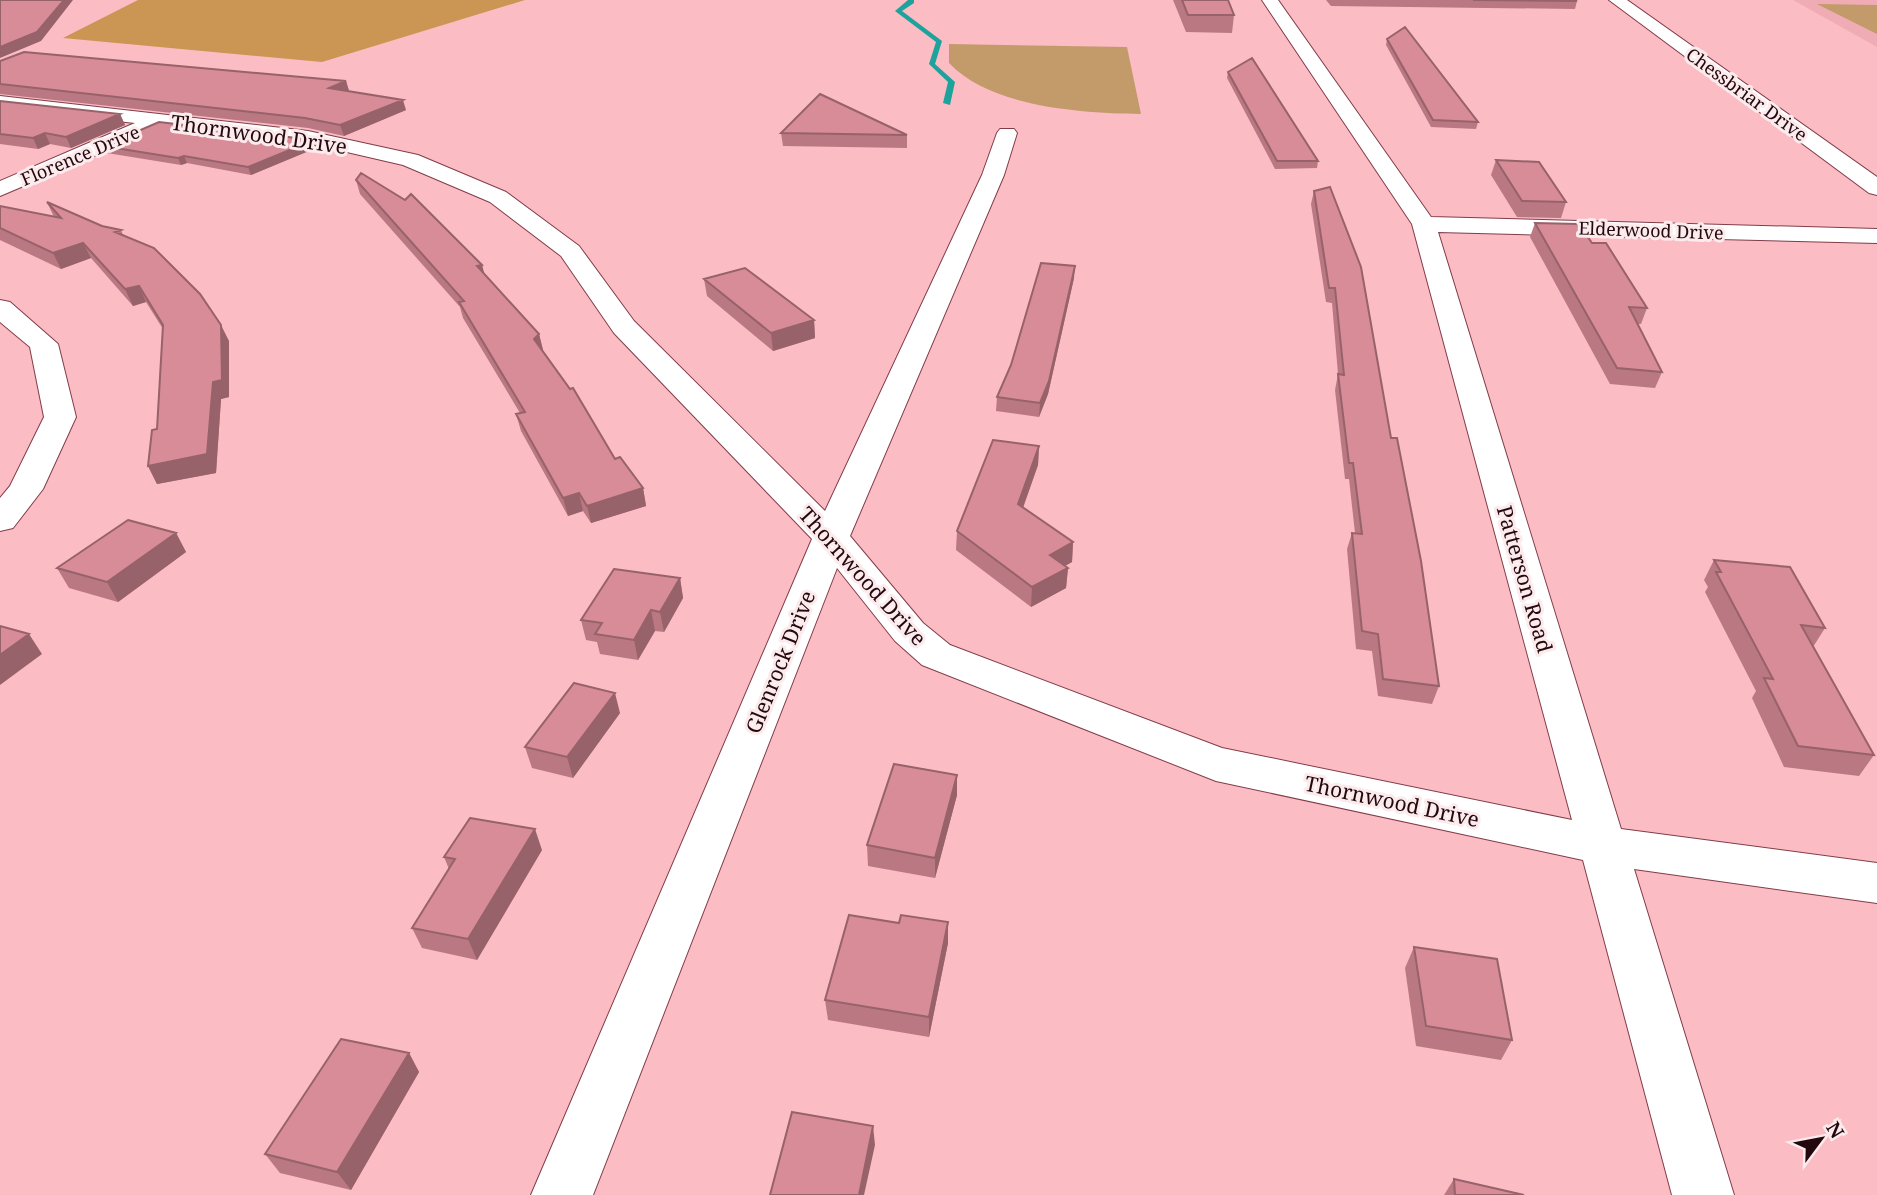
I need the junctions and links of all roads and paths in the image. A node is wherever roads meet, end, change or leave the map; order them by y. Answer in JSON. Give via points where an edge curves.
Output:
{"nodes":[{"id":1,"x":1270,"y":0,"type":"edge"},
{"id":2,"x":1617,"y":0,"type":"edge"},
{"id":3,"x":0,"y":102,"type":"edge"},
{"id":4,"x":160,"y":120,"type":"junction"},
{"id":5,"x":1007,"y":133,"type":"dead end"},
{"id":6,"x":1877,"y":188,"type":"edge"},
{"id":7,"x":0,"y":189,"type":"edge"},
{"id":8,"x":1424,"y":224,"type":"junction"},
{"id":9,"x":1877,"y":236,"type":"edge"},
{"id":10,"x":0,"y":308,"type":"edge"},
{"id":11,"x":0,"y":520,"type":"edge"},
{"id":12,"x":831,"y":537,"type":"junction"},
{"id":13,"x":1600,"y":845,"type":"junction"},
{"id":14,"x":1877,"y":883,"type":"edge"},
{"id":15,"x":562,"y":1195,"type":"edge"},
{"id":16,"x":1703,"y":1195,"type":"edge"}],
"edges":[{"from":1,"to":8,"type":"street","name":"Patterson Road"},
{"from":2,"to":6,"type":"street","name":"Chessbriar Drive"},
{"from":3,"to":4,"type":"street","name":"Thornwood Drive"},
{"from":4,"to":7,"type":"street","name":"Florence Drive"},
{"from":4,"to":12,"type":"street","name":"Thornwood Drive","via":[[308,137],[410,160],[498,197],[570,251],[624,327]]},
{"from":5,"to":12,"type":"street","name":"Glenrock Drive","via":[[993,175]]},
{"from":8,"to":9,"type":"street","name":"Elderwood Drive"},
{"from":8,"to":13,"type":"street","name":"Patterson Road"},
{"from":10,"to":11,"type":"street","via":[[44,344],[60,416],[26,489]]},
{"from":12,"to":13,"type":"street","name":"Thornwood Drive","via":[[909,632],[936,655],[1216,764]]},
{"from":12,"to":15,"type":"street","name":"Glenrock Drive"},
{"from":13,"to":14,"type":"street","name":"Thornwood Drive"},
{"from":13,"to":16,"type":"street","name":"Patterson Road"}]}
